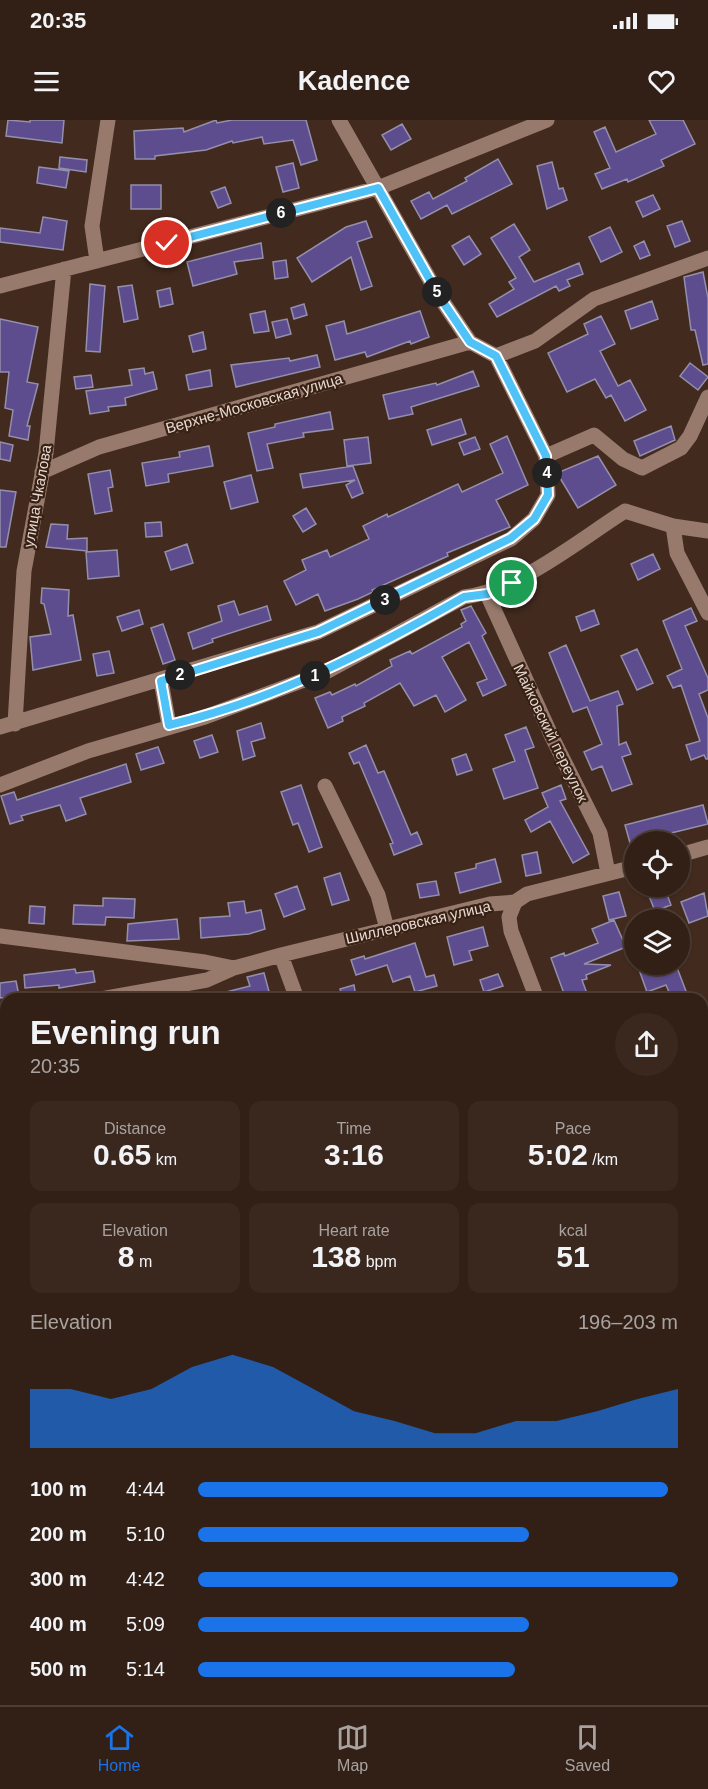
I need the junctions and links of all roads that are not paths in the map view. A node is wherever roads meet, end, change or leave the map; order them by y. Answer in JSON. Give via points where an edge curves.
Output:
{"nodes":[{"id":1,"x":339,"y":120,"type":"edge"},
{"id":2,"x":547,"y":120,"type":"edge"},
{"id":3,"x":111,"y":121,"type":"edge"},
{"id":4,"x":378,"y":188,"type":"junction"},
{"id":5,"x":708,"y":258,"type":"edge"},
{"id":6,"x":97,"y":261,"type":"junction"},
{"id":7,"x":64,"y":269,"type":"junction"},
{"id":8,"x":0,"y":286,"type":"edge"},
{"id":9,"x":470,"y":342,"type":"junction"},
{"id":10,"x":496,"y":356,"type":"junction"},
{"id":11,"x":708,"y":397,"type":"edge"},
{"id":12,"x":546,"y":456,"type":"junction"},
{"id":13,"x":42,"y":472,"type":"junction"},
{"id":14,"x":673,"y":526,"type":"junction"},
{"id":15,"x":708,"y":531,"type":"edge"},
{"id":16,"x":487,"y":594,"type":"junction"},
{"id":17,"x":708,"y":613,"type":"edge"},
{"id":18,"x":161,"y":681,"type":"junction"},
{"id":19,"x":169,"y":725,"type":"junction"},
{"id":20,"x":8,"y":726,"type":"edge"},
{"id":21,"x":0,"y":785,"type":"edge"},
{"id":22,"x":325,"y":786,"type":"dead end"},
{"id":23,"x":708,"y":847,"type":"edge"},
{"id":24,"x":690,"y":852,"type":"edge"},
{"id":25,"x":624,"y":869,"type":"edge"},
{"id":26,"x":608,"y":873,"type":"junction"},
{"id":27,"x":515,"y":902,"type":"junction"},
{"id":28,"x":387,"y":929,"type":"junction"},
{"id":29,"x":0,"y":936,"type":"edge"},
{"id":30,"x":281,"y":955,"type":"junction"},
{"id":31,"x":234,"y":969,"type":"junction"},
{"id":32,"x":134,"y":993,"type":"edge"},
{"id":33,"x":295,"y":993,"type":"edge"},
{"id":34,"x":535,"y":993,"type":"edge"}],
"edges":[{"from":1,"to":4,"type":"street"},
{"from":2,"to":4,"type":"street"},
{"from":3,"to":6,"type":"street","via":[[92,226]]},
{"from":4,"to":6,"type":"street"},
{"from":4,"to":9,"type":"street","via":[[439,296]]},
{"from":5,"to":10,"type":"street","via":[[594,299],[535,341]]},
{"from":6,"to":7,"type":"street"},
{"from":7,"to":8,"type":"street"},
{"from":7,"to":13,"type":"street","name":"улица Чкалова"},
{"from":9,"to":10,"type":"street"},
{"from":9,"to":13,"type":"street","name":"Верхне-Московская улица","via":[[99,447]]},
{"from":10,"to":12,"type":"street"},
{"from":11,"to":12,"type":"street","via":[[681,448],[642,468],[623,459],[594,435]]},
{"from":12,"to":18,"type":"street","via":[[548,495],[534,519],[511,538],[318,632]]},
{"from":13,"to":20,"type":"street","name":"улица Чкалова","via":[[24,571]]},
{"from":14,"to":15,"type":"street"},
{"from":14,"to":16,"type":"street","via":[[625,511],[512,583]]},
{"from":14,"to":17,"type":"street","via":[[677,553]]},
{"from":16,"to":19,"type":"street","via":[[464,597],[328,671],[205,717]]},
{"from":16,"to":26,"type":"street","name":"Майковский переулок","via":[[600,833]]},
{"from":18,"to":19,"type":"street"},
{"from":18,"to":20,"type":"street"},
{"from":19,"to":21,"type":"street"},
{"from":22,"to":28,"type":"street","via":[[378,895]]},
{"from":23,"to":24,"type":"street"},
{"from":25,"to":26,"type":"street","name":"Шиллеровская улица"},
{"from":26,"to":27,"type":"street","name":"Шиллеровская улица","via":[[527,894]]},
{"from":27,"to":28,"type":"street","name":"Шиллеровская улица","via":[[490,904]]},
{"from":27,"to":34,"type":"street","via":[[509,917],[511,931]]},
{"from":28,"to":30,"type":"street","name":"Шиллеровская улица"},
{"from":29,"to":31,"type":"street"},
{"from":30,"to":31,"type":"street","name":"Шиллеровская улица"},
{"from":30,"to":33,"type":"street"},
{"from":31,"to":32,"type":"street","name":"Шиллеровская улица","via":[[207,980]]}]}
